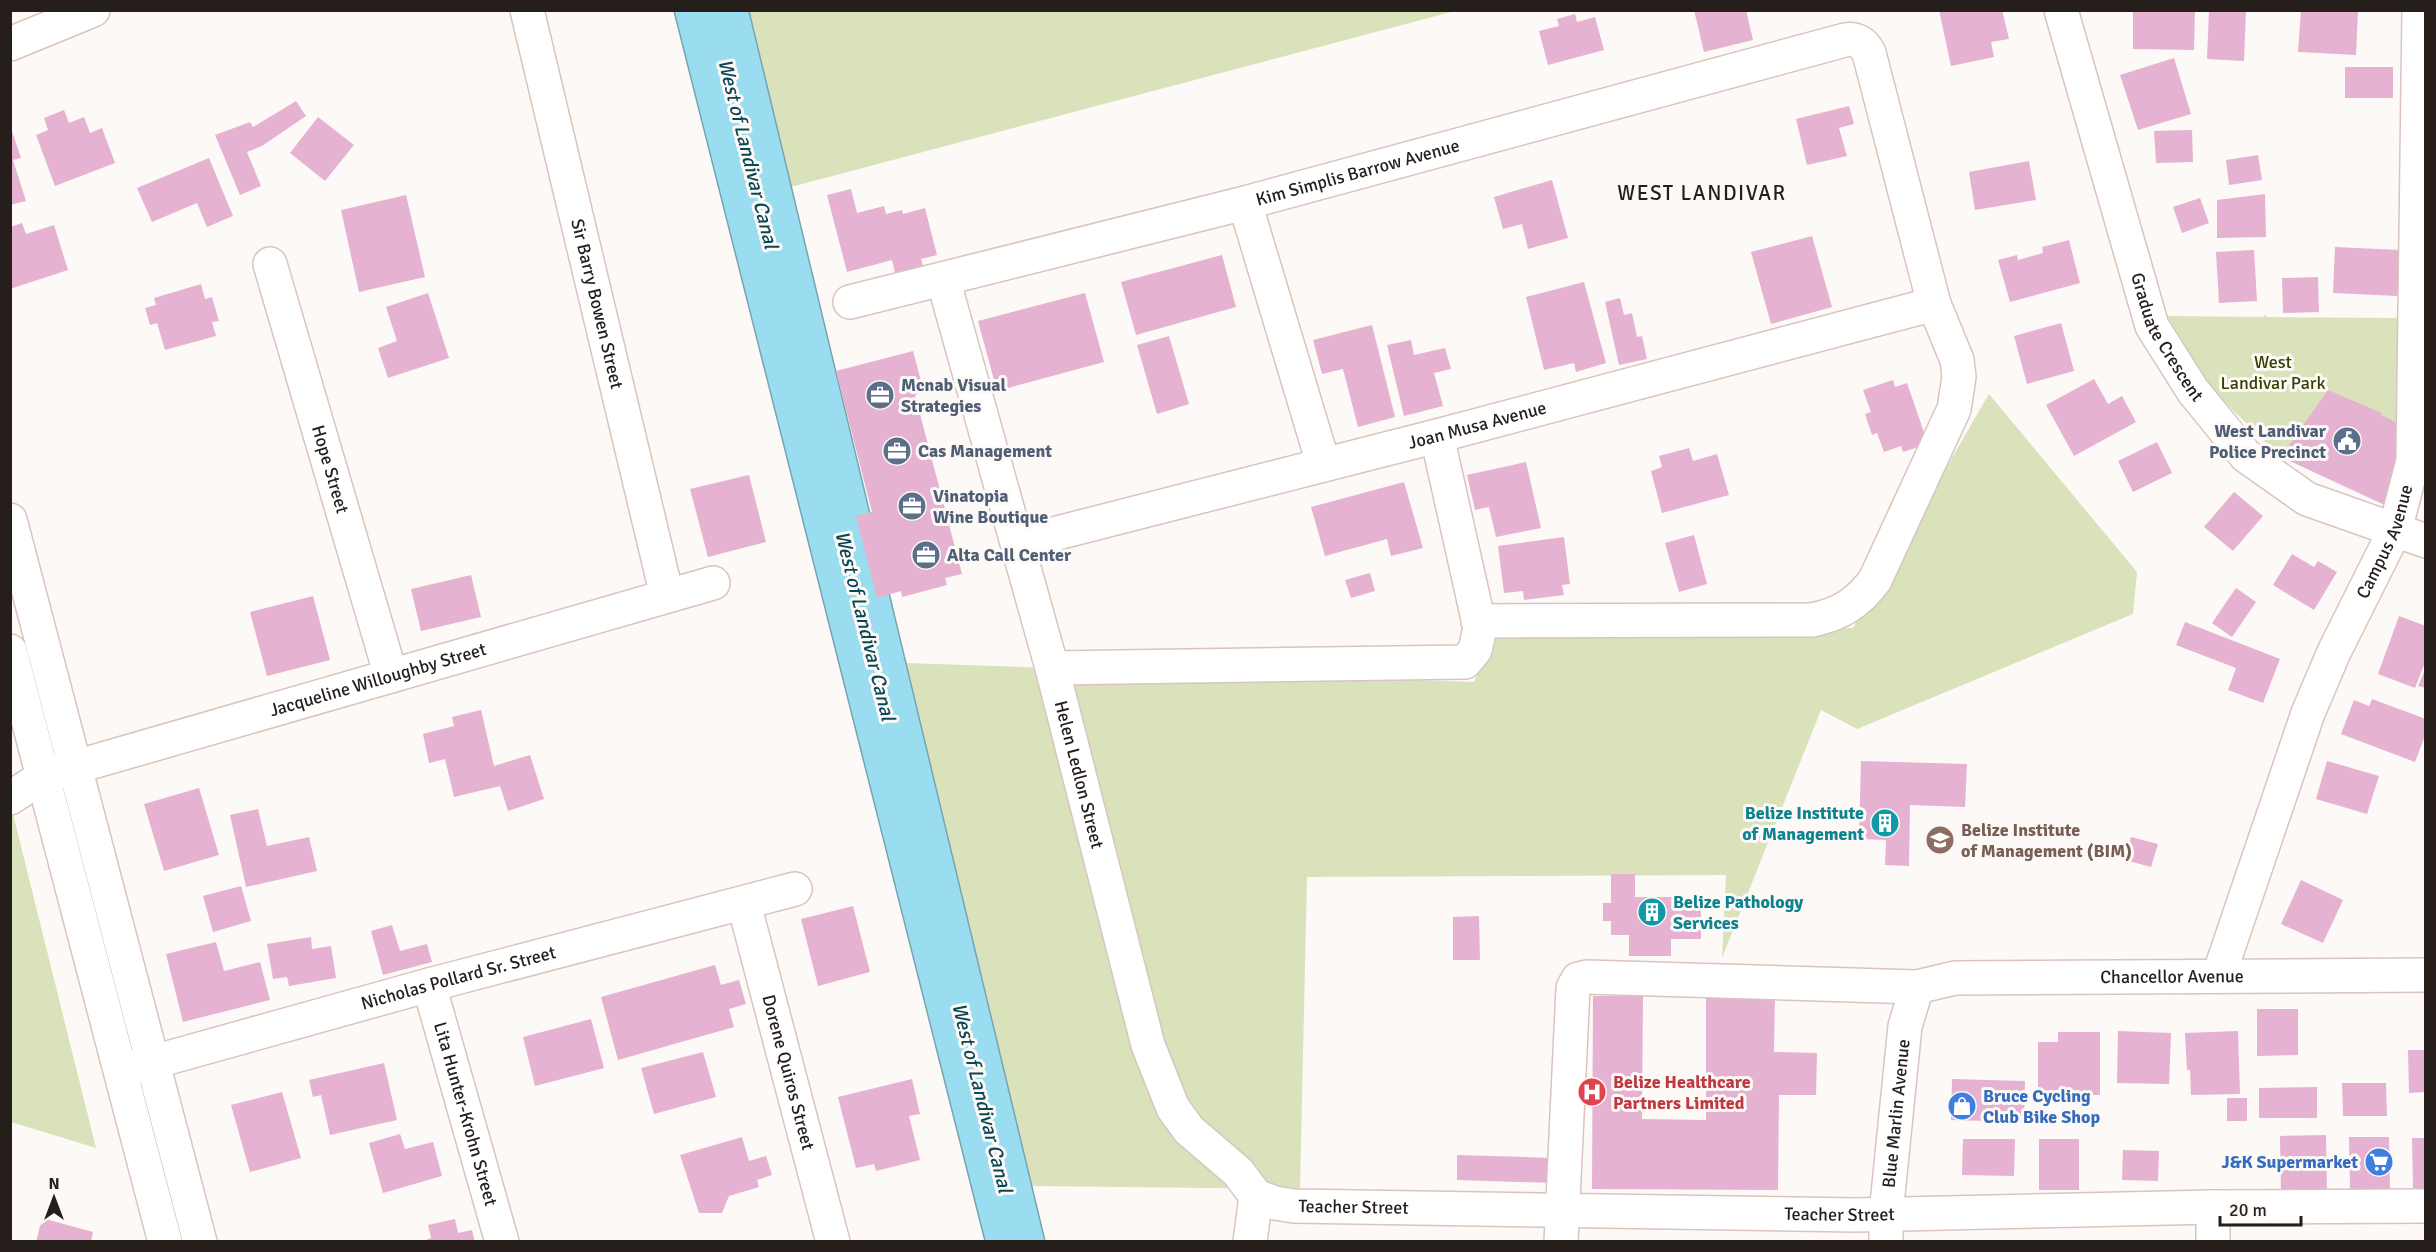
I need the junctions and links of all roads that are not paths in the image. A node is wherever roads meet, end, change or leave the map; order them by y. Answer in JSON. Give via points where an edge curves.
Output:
{"nodes":[{"id":1,"x":93,"y":10,"type":"edge"},
{"id":2,"x":526,"y":10,"type":"edge"},
{"id":3,"x":2061,"y":10,"type":"edge"},
{"id":4,"x":2419,"y":10,"type":"edge"},
{"id":5,"x":10,"y":44,"type":"edge"},
{"id":6,"x":1245,"y":203,"type":"junction"},
{"id":7,"x":270,"y":264,"type":"dead end"},
{"id":8,"x":943,"y":279,"type":"junction"},
{"id":9,"x":850,"y":302,"type":"dead end"},
{"id":10,"x":1934,"y":304,"type":"junction"},
{"id":11,"x":1437,"y":436,"type":"junction"},
{"id":12,"x":1323,"y":463,"type":"junction"},
{"id":13,"x":2395,"y":530,"type":"junction"},
{"id":14,"x":12,"y":531,"type":"edge"},
{"id":15,"x":2426,"y":541,"type":"edge"},
{"id":16,"x":1018,"y":543,"type":"junction"},
{"id":17,"x":712,"y":583,"type":"dead end"},
{"id":18,"x":668,"y":596,"type":"junction"},
{"id":19,"x":1478,"y":621,"type":"junction"},
{"id":20,"x":10,"y":651,"type":"edge"},
{"id":21,"x":1052,"y":668,"type":"junction"},
{"id":22,"x":391,"y":676,"type":"junction"},
{"id":23,"x":76,"y":767,"type":"junction"},
{"id":24,"x":44,"y":776,"type":"junction"},
{"id":25,"x":10,"y":798,"type":"edge"},
{"id":26,"x":795,"y":889,"type":"dead end"},
{"id":27,"x":744,"y":904,"type":"junction"},
{"id":28,"x":2220,"y":975,"type":"junction"},
{"id":29,"x":2426,"y":975,"type":"edge"},
{"id":30,"x":429,"y":985,"type":"junction"},
{"id":31,"x":1917,"y":987,"type":"junction"},
{"id":32,"x":152,"y":1062,"type":"junction"},
{"id":33,"x":121,"y":1071,"type":"junction"},
{"id":34,"x":1256,"y":1196,"type":"junction"},
{"id":35,"x":2426,"y":1206,"type":"edge"},
{"id":36,"x":2213,"y":1207,"type":"junction"},
{"id":37,"x":1561,"y":1226,"type":"edge"},
{"id":38,"x":1886,"y":1228,"type":"edge"},
{"id":39,"x":165,"y":1242,"type":"edge"},
{"id":40,"x":200,"y":1242,"type":"edge"},
{"id":41,"x":502,"y":1242,"type":"edge"},
{"id":42,"x":833,"y":1242,"type":"edge"},
{"id":43,"x":1250,"y":1242,"type":"edge"},
{"id":44,"x":2213,"y":1242,"type":"edge"}],
"edges":[{"from":1,"to":5,"type":"street"},
{"from":2,"to":18,"type":"street","name":"Sir Barry Bowen Street"},
{"from":3,"to":13,"type":"street","name":"Graduate Crescent","via":[[2152,326],[2193,391],[2246,456],[2307,499]]},
{"from":4,"to":13,"type":"street","name":"Campus Avenue","via":[[2413,461]]},
{"from":6,"to":8,"type":"street","name":"Kim Simplis Barrow Avenue"},
{"from":6,"to":10,"type":"street","name":"Kim Simplis Barrow Avenue","via":[[1854,39],[1869,53]]},
{"from":6,"to":12,"type":"street"},
{"from":7,"to":22,"type":"street","name":"Hope Street"},
{"from":8,"to":9,"type":"street","name":"Kim Simplis Barrow Avenue"},
{"from":8,"to":16,"type":"street","name":"Helen Ledlon Street"},
{"from":10,"to":11,"type":"street","name":"Joan Musa Avenue"},
{"from":10,"to":19,"type":"street","via":[[1957,360],[1954,409],[1875,580],[1849,608],[1812,620]]},
{"from":11,"to":12,"type":"street","name":"Joan Musa Avenue"},
{"from":11,"to":19,"type":"street"},
{"from":12,"to":16,"type":"street","name":"Joan Musa Avenue"},
{"from":13,"to":15,"type":"street","name":"Graduate Crescent"},
{"from":13,"to":28,"type":"street","name":"Campus Avenue","via":[[2308,713]]},
{"from":14,"to":23,"type":"street"},
{"from":16,"to":21,"type":"street","name":"Helen Ledlon Street"},
{"from":17,"to":18,"type":"street","name":"Jacqueline Willoughby Street"},
{"from":18,"to":22,"type":"street","name":"Jacqueline Willoughby Street"},
{"from":19,"to":21,"type":"street","via":[[1478,643],[1465,662]]},
{"from":20,"to":24,"type":"street"},
{"from":21,"to":34,"type":"street","name":"Helen Ledlon Street","via":[[1148,1045],[1160,1078],[1173,1108],[1190,1130],[1238,1172]]},
{"from":22,"to":23,"type":"street","name":"Jacqueline Willoughby Street"},
{"from":23,"to":24,"type":"street","name":"Jacqueline Willoughby Street"},
{"from":23,"to":32,"type":"street"},
{"from":24,"to":25,"type":"street","name":"Jacqueline Willoughby Street"},
{"from":24,"to":33,"type":"street"},
{"from":26,"to":27,"type":"street","name":"Nicholas Pollard Sr. Street"},
{"from":27,"to":30,"type":"street","name":"Nicholas Pollard Sr. Street"},
{"from":27,"to":42,"type":"street","name":"Dorene Quiros Street"},
{"from":28,"to":29,"type":"street","name":"Chancellor Avenue"},
{"from":28,"to":31,"type":"street","name":"Chancellor Avenue","via":[[1956,978]]},
{"from":30,"to":32,"type":"street","name":"Nicholas Pollard Sr. Street"},
{"from":30,"to":41,"type":"street","name":"Lita Hunter-Krohn Street"},
{"from":31,"to":37,"type":"street","name":"Chancellor Avenue","via":[[1578,979],[1573,988]]},
{"from":31,"to":38,"type":"street","name":"Blue Marlin Avenue","via":[[1905,1026]]},
{"from":32,"to":33,"type":"street","name":"Nicholas Pollard Sr. Street"},
{"from":32,"to":40,"type":"street"},
{"from":33,"to":39,"type":"street"},
{"from":34,"to":37,"type":"street","name":"Teacher Street","via":[[1294,1206]]},
{"from":34,"to":43,"type":"street"},
{"from":35,"to":36,"type":"street","name":"Teacher Street"},
{"from":36,"to":38,"type":"street","name":"Teacher Street"},
{"from":36,"to":44,"type":"street"},
{"from":37,"to":38,"type":"street","name":"Teacher Street"}]}
